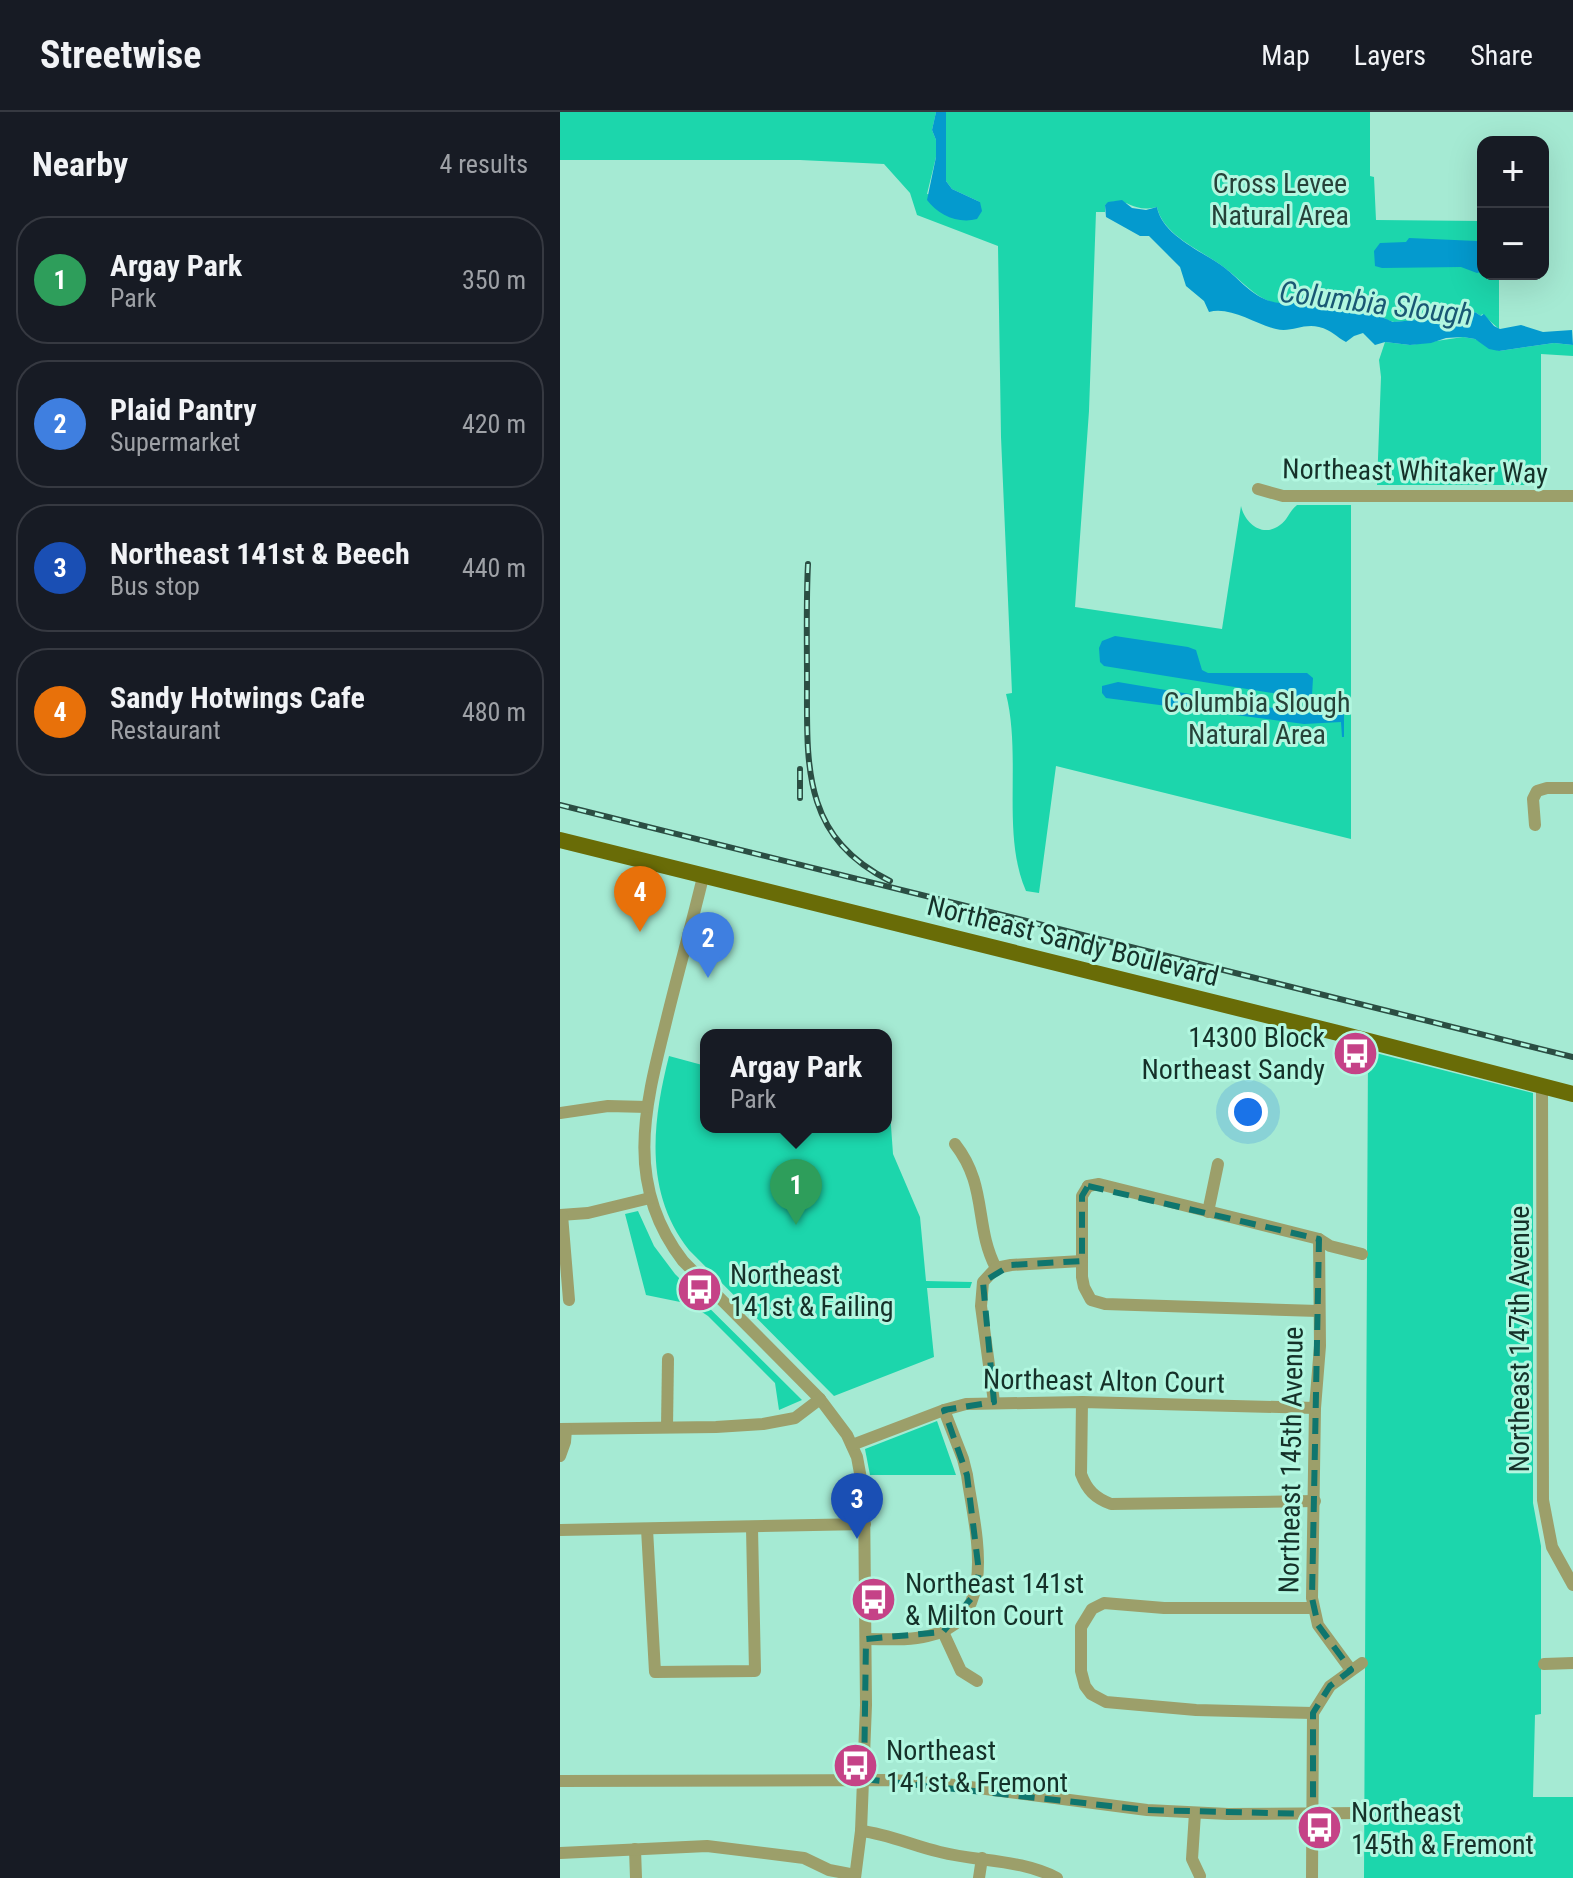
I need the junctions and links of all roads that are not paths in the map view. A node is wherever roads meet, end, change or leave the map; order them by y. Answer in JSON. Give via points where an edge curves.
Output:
{"nodes":[{"id":1,"x":1258,"y":489,"type":"dead end"},
{"id":2,"x":1573,"y":496,"type":"edge"},
{"id":3,"x":1573,"y":788,"type":"edge"},
{"id":4,"x":1535,"y":825,"type":"dead end"},
{"id":5,"x":560,"y":840,"type":"edge"},
{"id":6,"x":703,"y":877,"type":"junction"},
{"id":7,"x":1542,"y":1086,"type":"junction"},
{"id":8,"x":1573,"y":1094,"type":"edge"},
{"id":9,"x":647,"y":1107,"type":"junction"},
{"id":10,"x":560,"y":1113,"type":"edge"},
{"id":11,"x":955,"y":1144,"type":"dead end"},
{"id":12,"x":1218,"y":1164,"type":"dead end"},
{"id":13,"x":650,"y":1198,"type":"junction"},
{"id":14,"x":1208,"y":1212,"type":"junction"},
{"id":15,"x":561,"y":1215,"type":"edge"},
{"id":16,"x":1319,"y":1239,"type":"junction"},
{"id":17,"x":1362,"y":1254,"type":"dead end"},
{"id":18,"x":1082,"y":1261,"type":"junction"},
{"id":19,"x":996,"y":1268,"type":"junction"},
{"id":20,"x":569,"y":1300,"type":"dead end"},
{"id":21,"x":1318,"y":1311,"type":"junction"},
{"id":22,"x":668,"y":1359,"type":"dead end"},
{"id":23,"x":820,"y":1399,"type":"junction"},
{"id":24,"x":994,"y":1402,"type":"junction"},
{"id":25,"x":1082,"y":1402,"type":"junction"},
{"id":26,"x":1315,"y":1408,"type":"junction"},
{"id":27,"x":944,"y":1410,"type":"junction"},
{"id":28,"x":667,"y":1427,"type":"junction"},
{"id":29,"x":563,"y":1429,"type":"edge"},
{"id":30,"x":852,"y":1445,"type":"junction"},
{"id":31,"x":560,"y":1456,"type":"edge"},
{"id":32,"x":1315,"y":1501,"type":"junction"},
{"id":33,"x":865,"y":1524,"type":"junction"},
{"id":34,"x":752,"y":1528,"type":"junction"},
{"id":35,"x":647,"y":1529,"type":"junction"},
{"id":36,"x":560,"y":1530,"type":"edge"},
{"id":37,"x":1573,"y":1585,"type":"edge"},
{"id":38,"x":1313,"y":1608,"type":"junction"},
{"id":39,"x":943,"y":1632,"type":"junction"},
{"id":40,"x":866,"y":1639,"type":"junction"},
{"id":41,"x":1573,"y":1663,"type":"edge"},
{"id":42,"x":1544,"y":1664,"type":"dead end"},
{"id":43,"x":977,"y":1681,"type":"dead end"},
{"id":44,"x":1313,"y":1713,"type":"junction"},
{"id":45,"x":864,"y":1779,"type":"junction"},
{"id":46,"x":560,"y":1781,"type":"edge"},
{"id":47,"x":1195,"y":1813,"type":"junction"},
{"id":48,"x":1363,"y":1813,"type":"dead end"},
{"id":49,"x":1313,"y":1814,"type":"junction"},
{"id":50,"x":861,"y":1831,"type":"junction"},
{"id":51,"x":635,"y":1849,"type":"junction"},
{"id":52,"x":560,"y":1853,"type":"edge"},
{"id":53,"x":982,"y":1858,"type":"junction"},
{"id":54,"x":1200,"y":1876,"type":"edge"},
{"id":55,"x":855,"y":1877,"type":"edge"},
{"id":56,"x":636,"y":1878,"type":"edge"},
{"id":57,"x":979,"y":1878,"type":"edge"},
{"id":58,"x":1057,"y":1878,"type":"edge"},
{"id":59,"x":1312,"y":1878,"type":"edge"}],
"edges":[{"from":1,"to":2,"type":"street","name":"Northeast Whitaker Way","via":[[1283,496]]},
{"from":3,"to":4,"type":"street","via":[[1537,791]]},
{"from":5,"to":6,"type":"main road","name":"Northeast Sandy Boulevard"},
{"from":6,"to":7,"type":"main road","name":"Northeast Sandy Boulevard"},
{"from":6,"to":9,"type":"street"},
{"from":7,"to":8,"type":"main road","name":"Northeast Sandy Boulevard"},
{"from":7,"to":37,"type":"street","name":"Northeast 147th Avenue","via":[[1543,1500],[1552,1547]]},
{"from":9,"to":10,"type":"street"},
{"from":9,"to":13,"type":"street","via":[[643,1152]]},
{"from":11,"to":19,"type":"street","via":[[975,1178]]},
{"from":12,"to":14,"type":"street"},
{"from":13,"to":15,"type":"street"},
{"from":13,"to":23,"type":"street","via":[[660,1227],[683,1261]]},
{"from":14,"to":16,"type":"street"},
{"from":14,"to":18,"type":"street","via":[[1085,1181]]},
{"from":15,"to":20,"type":"street"},
{"from":16,"to":17,"type":"street"},
{"from":16,"to":21,"type":"street","name":"Northeast 145th Avenue"},
{"from":18,"to":19,"type":"street"},
{"from":18,"to":21,"type":"street","via":[[1087,1295],[1105,1304]]},
{"from":19,"to":24,"type":"street","via":[[980,1293]]},
{"from":21,"to":26,"type":"street","name":"Northeast 145th Avenue"},
{"from":22,"to":28,"type":"street"},
{"from":23,"to":28,"type":"street","via":[[784,1421]]},
{"from":23,"to":30,"type":"street"},
{"from":24,"to":25,"type":"street","name":"Northeast Alton Court"},
{"from":24,"to":27,"type":"street","name":"Northeast Alton Court"},
{"from":25,"to":26,"type":"street","name":"Northeast Alton Court"},
{"from":25,"to":32,"type":"street","via":[[1081,1474],[1087,1496],[1111,1504]]},
{"from":26,"to":32,"type":"street","name":"Northeast 145th Avenue"},
{"from":27,"to":30,"type":"street","name":"Northeast Alton Court"},
{"from":27,"to":39,"type":"street","via":[[963,1459],[979,1572],[966,1611]]},
{"from":28,"to":29,"type":"street"},
{"from":29,"to":31,"type":"street"},
{"from":30,"to":33,"type":"street"},
{"from":32,"to":38,"type":"street","name":"Northeast 145th Avenue"},
{"from":33,"to":34,"type":"street"},
{"from":33,"to":40,"type":"street"},
{"from":34,"to":35,"type":"street"},
{"from":34,"to":35,"type":"street","via":[[755,1671],[655,1672]]},
{"from":35,"to":36,"type":"street"},
{"from":38,"to":44,"type":"street","name":"Northeast 145th Avenue","via":[[1324,1634],[1356,1666],[1330,1686]]},
{"from":38,"to":44,"type":"street","via":[[1104,1603],[1092,1609],[1080,1632],[1081,1671],[1097,1699],[1196,1710]]},
{"from":39,"to":40,"type":"street"},
{"from":39,"to":43,"type":"street","via":[[961,1671]]},
{"from":40,"to":45,"type":"street"},
{"from":41,"to":42,"type":"street"},
{"from":44,"to":49,"type":"street"},
{"from":45,"to":46,"type":"street"},
{"from":45,"to":47,"type":"street"},
{"from":45,"to":50,"type":"street"},
{"from":47,"to":49,"type":"street"},
{"from":47,"to":54,"type":"street","via":[[1192,1859]]},
{"from":48,"to":49,"type":"street"},
{"from":49,"to":59,"type":"street"},
{"from":50,"to":53,"type":"street","via":[[941,1853]]},
{"from":50,"to":55,"type":"street"},
{"from":51,"to":52,"type":"street"},
{"from":51,"to":55,"type":"street","via":[[707,1846],[765,1853],[811,1860]]},
{"from":51,"to":56,"type":"street"},
{"from":53,"to":57,"type":"street"},
{"from":53,"to":58,"type":"street","via":[[1031,1866]]}]}
